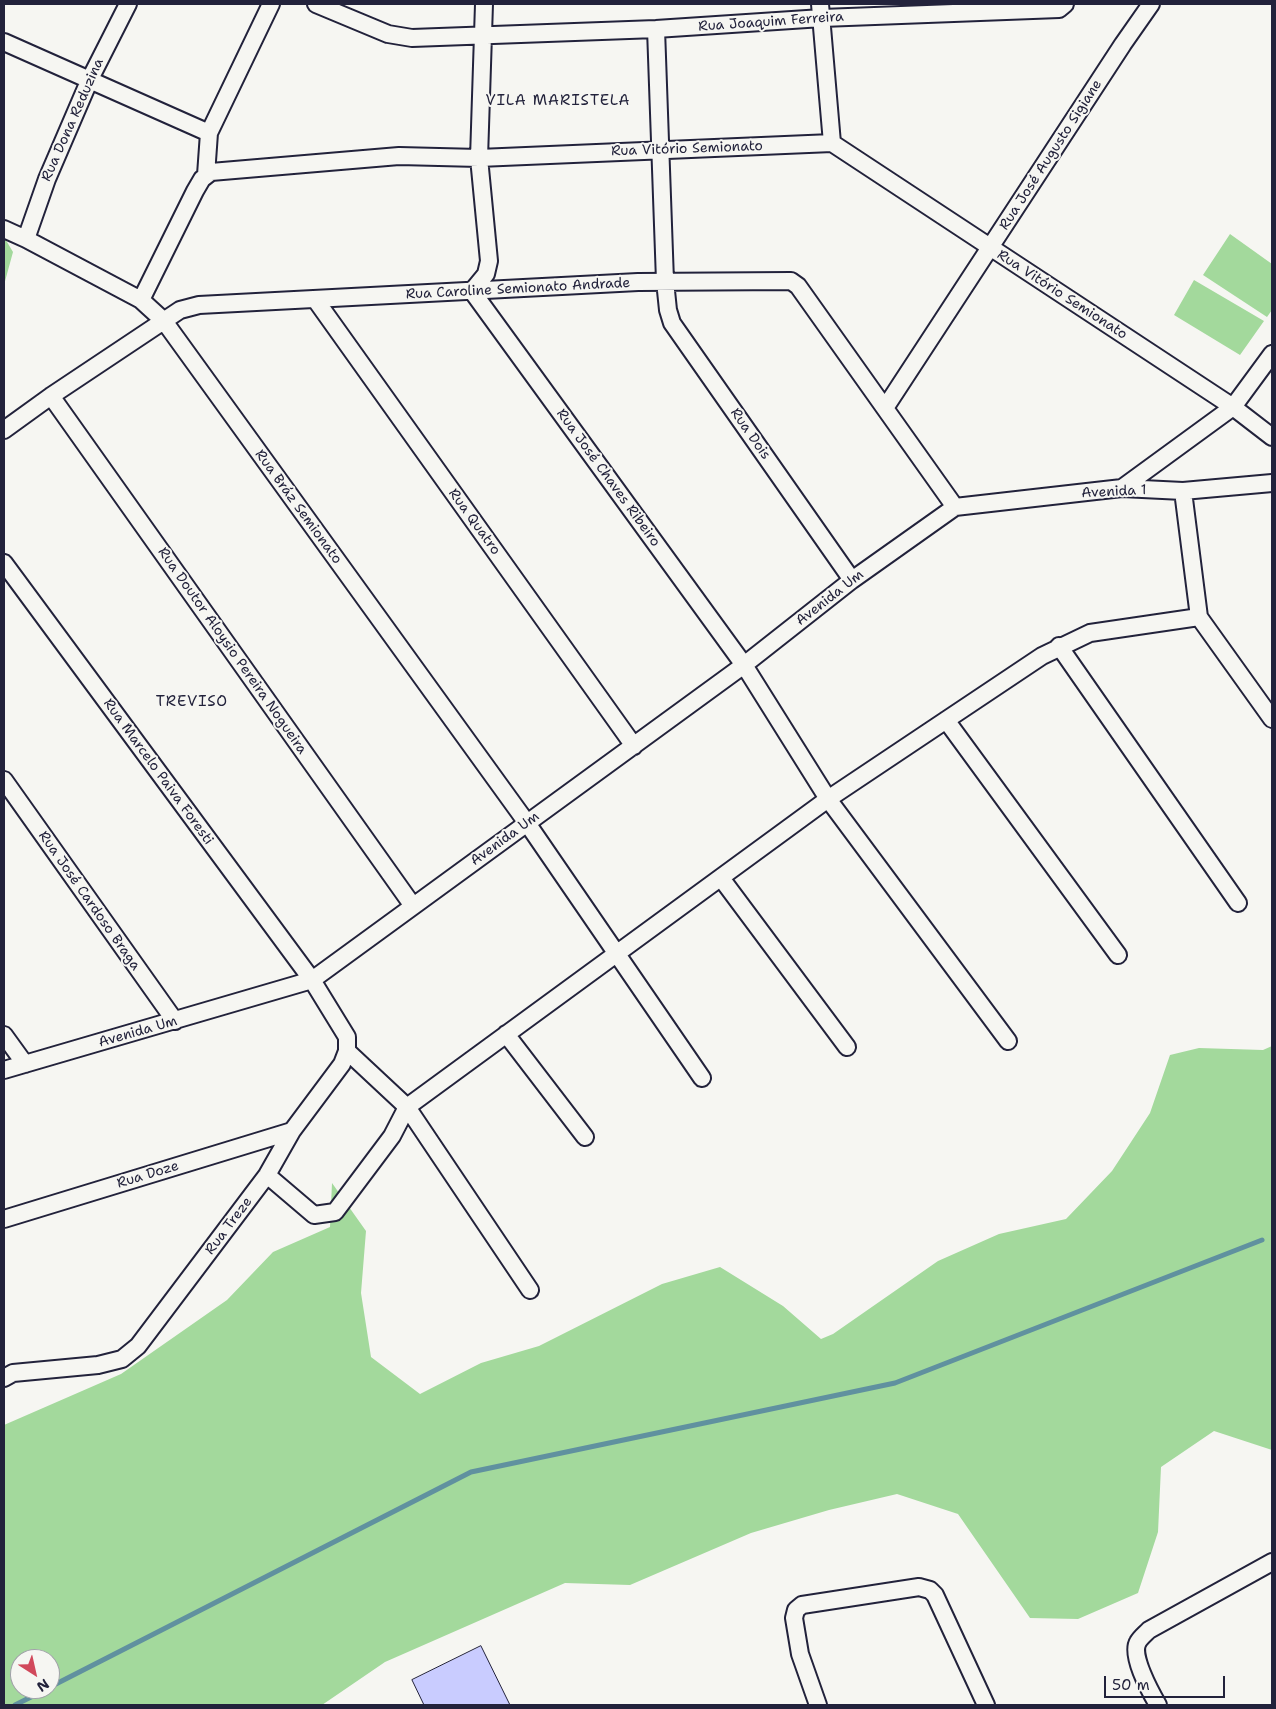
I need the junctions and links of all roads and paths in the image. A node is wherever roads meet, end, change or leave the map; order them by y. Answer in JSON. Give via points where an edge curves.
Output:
{"nodes":[{"id":1,"x":128,"y":4,"type":"edge"},
{"id":2,"x":271,"y":4,"type":"edge"},
{"id":3,"x":316,"y":4,"type":"edge"},
{"id":4,"x":484,"y":4,"type":"edge"},
{"id":5,"x":1151,"y":4,"type":"edge"},
{"id":6,"x":1062,"y":6,"type":"edge"},
{"id":7,"x":821,"y":11,"type":"edge"},
{"id":8,"x":656,"y":29,"type":"junction"},
{"id":9,"x":482,"y":34,"type":"junction"},
{"id":10,"x":4,"y":42,"type":"edge"},
{"id":11,"x":90,"y":79,"type":"junction"},
{"id":12,"x":210,"y":133,"type":"junction"},
{"id":13,"x":832,"y":143,"type":"junction"},
{"id":14,"x":660,"y":150,"type":"junction"},
{"id":15,"x":479,"y":158,"type":"junction"},
{"id":16,"x":206,"y":175,"type":"junction"},
{"id":17,"x":4,"y":229,"type":"edge"},
{"id":18,"x":26,"y":239,"type":"junction"},
{"id":19,"x":990,"y":248,"type":"junction"},
{"id":20,"x":665,"y":281,"type":"junction"},
{"id":21,"x":472,"y":292,"type":"junction"},
{"id":22,"x":315,"y":299,"type":"junction"},
{"id":23,"x":141,"y":300,"type":"junction"},
{"id":24,"x":164,"y":321,"type":"junction"},
{"id":25,"x":1272,"y":354,"type":"edge"},
{"id":26,"x":51,"y":396,"type":"junction"},
{"id":27,"x":1233,"y":407,"type":"junction"},
{"id":28,"x":884,"y":408,"type":"junction"},
{"id":29,"x":4,"y":430,"type":"edge"},
{"id":30,"x":1272,"y":437,"type":"edge"},
{"id":31,"x":1272,"y":483,"type":"edge"},
{"id":32,"x":1122,"y":488,"type":"junction"},
{"id":33,"x":1183,"y":491,"type":"junction"},
{"id":34,"x":955,"y":507,"type":"junction"},
{"id":35,"x":4,"y":563,"type":"edge"},
{"id":36,"x":852,"y":580,"type":"junction"},
{"id":37,"x":1199,"y":617,"type":"junction"},
{"id":38,"x":1060,"y":646,"type":"junction"},
{"id":39,"x":744,"y":665,"type":"junction"},
{"id":40,"x":1272,"y":719,"type":"edge"},
{"id":41,"x":946,"y":720,"type":"junction"},
{"id":42,"x":634,"y":746,"type":"junction"},
{"id":43,"x":4,"y":780,"type":"edge"},
{"id":44,"x":828,"y":799,"type":"junction"},
{"id":45,"x":527,"y":823,"type":"junction"},
{"id":46,"x":721,"y":878,"type":"junction"},
{"id":47,"x":1238,"y":903,"type":"dead end"},
{"id":48,"x":413,"y":906,"type":"junction"},
{"id":49,"x":617,"y":954,"type":"junction"},
{"id":50,"x":1118,"y":955,"type":"dead end"},
{"id":51,"x":312,"y":980,"type":"junction"},
{"id":52,"x":175,"y":1022,"type":"junction"},
{"id":53,"x":506,"y":1034,"type":"junction"},
{"id":54,"x":4,"y":1035,"type":"edge"},
{"id":55,"x":1008,"y":1041,"type":"dead end"},
{"id":56,"x":847,"y":1047,"type":"dead end"},
{"id":57,"x":347,"y":1051,"type":"junction"},
{"id":58,"x":25,"y":1064,"type":"junction"},
{"id":59,"x":4,"y":1070,"type":"edge"},
{"id":60,"x":702,"y":1078,"type":"dead end"},
{"id":61,"x":407,"y":1107,"type":"junction"},
{"id":62,"x":292,"y":1131,"type":"junction"},
{"id":63,"x":585,"y":1137,"type":"dead end"},
{"id":64,"x":267,"y":1175,"type":"junction"},
{"id":65,"x":4,"y":1219,"type":"edge"},
{"id":66,"x":530,"y":1290,"type":"dead end"},
{"id":67,"x":4,"y":1378,"type":"edge"},
{"id":68,"x":1272,"y":1562,"type":"edge"},
{"id":69,"x":818,"y":1705,"type":"edge"},
{"id":70,"x":986,"y":1705,"type":"edge"},
{"id":71,"x":1158,"y":1705,"type":"edge"}],
"edges":[{"from":1,"to":11,"type":"street","name":"Rua Dona Reduzina"},
{"from":2,"to":12,"type":"street"},
{"from":3,"to":9,"type":"street","name":"Rua Joaquim Ferreira","via":[[388,34],[412,38]]},
{"from":4,"to":9,"type":"street"},
{"from":5,"to":19,"type":"street","name":"Rua José Augusto Sigiane"},
{"from":6,"to":7,"type":"street","name":"Rua Joaquim Ferreira"},
{"from":7,"to":8,"type":"street","name":"Rua Joaquim Ferreira"},
{"from":7,"to":13,"type":"street"},
{"from":8,"to":9,"type":"street","name":"Rua Joaquim Ferreira"},
{"from":8,"to":14,"type":"street","name":"Rua Dois"},
{"from":9,"to":15,"type":"street"},
{"from":10,"to":11,"type":"street"},
{"from":11,"to":12,"type":"street"},
{"from":11,"to":18,"type":"street","name":"Rua Dona Reduzina","via":[[47,179]]},
{"from":12,"to":16,"type":"street"},
{"from":13,"to":14,"type":"street","name":"Rua Vitório Semionato"},
{"from":13,"to":19,"type":"street","name":"Rua Vitório Semionato"},
{"from":14,"to":15,"type":"street","name":"Rua Vitório Semionato"},
{"from":14,"to":20,"type":"street","name":"Rua Dois"},
{"from":15,"to":16,"type":"street","name":"Rua Vitório Semionato","via":[[399,156]]},
{"from":15,"to":21,"type":"street","via":[[489,261],[486,274]]},
{"from":16,"to":23,"type":"street","via":[[195,190]]},
{"from":17,"to":18,"type":"street","name":"Rua Bráz Semionato"},
{"from":18,"to":23,"type":"street","name":"Rua Bráz Semionato"},
{"from":19,"to":27,"type":"street","name":"Rua Vitório Semionato"},
{"from":19,"to":28,"type":"street","name":"Rua José Augusto Sigiane"},
{"from":20,"to":21,"type":"street","name":"Rua Caroline Semionato Andrade"},
{"from":20,"to":28,"type":"street","name":"Rua Caroline Semionato Andrade","via":[[791,281],[798,286]]},
{"from":20,"to":36,"type":"street","name":"Rua Dois","via":[[672,323]]},
{"from":21,"to":22,"type":"street","name":"Rua Caroline Semionato Andrade"},
{"from":21,"to":39,"type":"street","name":"Rua José Chaves Ribeiro"},
{"from":22,"to":24,"type":"street","name":"Rua Caroline Semionato Andrade","via":[[198,305],[180,310]]},
{"from":22,"to":42,"type":"street","name":"Rua Quatro"},
{"from":23,"to":24,"type":"street","name":"Rua Bráz Semionato"},
{"from":24,"to":26,"type":"street","name":"Rua Caroline Semionato Andrade"},
{"from":24,"to":45,"type":"street","name":"Rua Bráz Semionato"},
{"from":25,"to":27,"type":"street"},
{"from":26,"to":29,"type":"street","name":"Rua Caroline Semionato Andrade"},
{"from":26,"to":48,"type":"street","name":"Rua Doutor Aloysio Pereira Nogueira"},
{"from":27,"to":30,"type":"street","name":"Rua Vitório Semionato"},
{"from":27,"to":32,"type":"street"},
{"from":28,"to":34,"type":"street","name":"Rua Caroline Semionato Andrade"},
{"from":31,"to":33,"type":"street","name":"Avenida 1"},
{"from":32,"to":33,"type":"street","name":"Avenida 1"},
{"from":32,"to":34,"type":"street","name":"Avenida 1"},
{"from":33,"to":37,"type":"street"},
{"from":34,"to":36,"type":"street","name":"Avenida Um"},
{"from":35,"to":51,"type":"street","name":"Rua Marcelo Paiva Foresti"},
{"from":36,"to":39,"type":"street","name":"Avenida Um"},
{"from":37,"to":38,"type":"street","via":[[1090,633]]},
{"from":37,"to":40,"type":"street"},
{"from":38,"to":41,"type":"street"},
{"from":38,"to":47,"type":"street"},
{"from":39,"to":42,"type":"street","name":"Avenida Um"},
{"from":39,"to":44,"type":"street","name":"Rua José Chaves Ribeiro"},
{"from":41,"to":44,"type":"street"},
{"from":41,"to":50,"type":"street"},
{"from":42,"to":45,"type":"street","name":"Avenida Um"},
{"from":43,"to":52,"type":"street","name":"Rua José Cardoso Braga"},
{"from":44,"to":46,"type":"street"},
{"from":44,"to":55,"type":"street","name":"Rua José Chaves Ribeiro"},
{"from":45,"to":48,"type":"street","name":"Avenida Um"},
{"from":45,"to":49,"type":"street","name":"Rua Bráz Semionato"},
{"from":46,"to":49,"type":"street"},
{"from":46,"to":56,"type":"street"},
{"from":48,"to":51,"type":"street","name":"Avenida Um"},
{"from":49,"to":53,"type":"street"},
{"from":49,"to":60,"type":"street","name":"Rua Bráz Semionato"},
{"from":51,"to":52,"type":"street","name":"Avenida Um"},
{"from":51,"to":57,"type":"street","via":[[347,1037]]},
{"from":52,"to":58,"type":"street","name":"Avenida Um"},
{"from":53,"to":61,"type":"street"},
{"from":53,"to":63,"type":"street"},
{"from":54,"to":58,"type":"street"},
{"from":57,"to":61,"type":"street"},
{"from":57,"to":62,"type":"street","name":"Rua Treze","via":[[342,1064]]},
{"from":58,"to":59,"type":"street","name":"Avenida Um"},
{"from":61,"to":64,"type":"street","via":[[392,1136],[335,1212],[314,1215]]},
{"from":61,"to":66,"type":"street"},
{"from":62,"to":64,"type":"street","name":"Rua Treze"},
{"from":62,"to":65,"type":"street","name":"Rua Doze"},
{"from":64,"to":67,"type":"street","name":"Rua Treze","via":[[138,1346],[122,1359],[98,1365],[13,1373]]},
{"from":68,"to":71,"type":"street","via":[[1149,1630],[1138,1642],[1136,1648],[1142,1672]]},
{"from":69,"to":70,"type":"street","via":[[800,1654],[794,1618],[796,1610],[802,1604],[919,1587],[935,1595]]}]}
